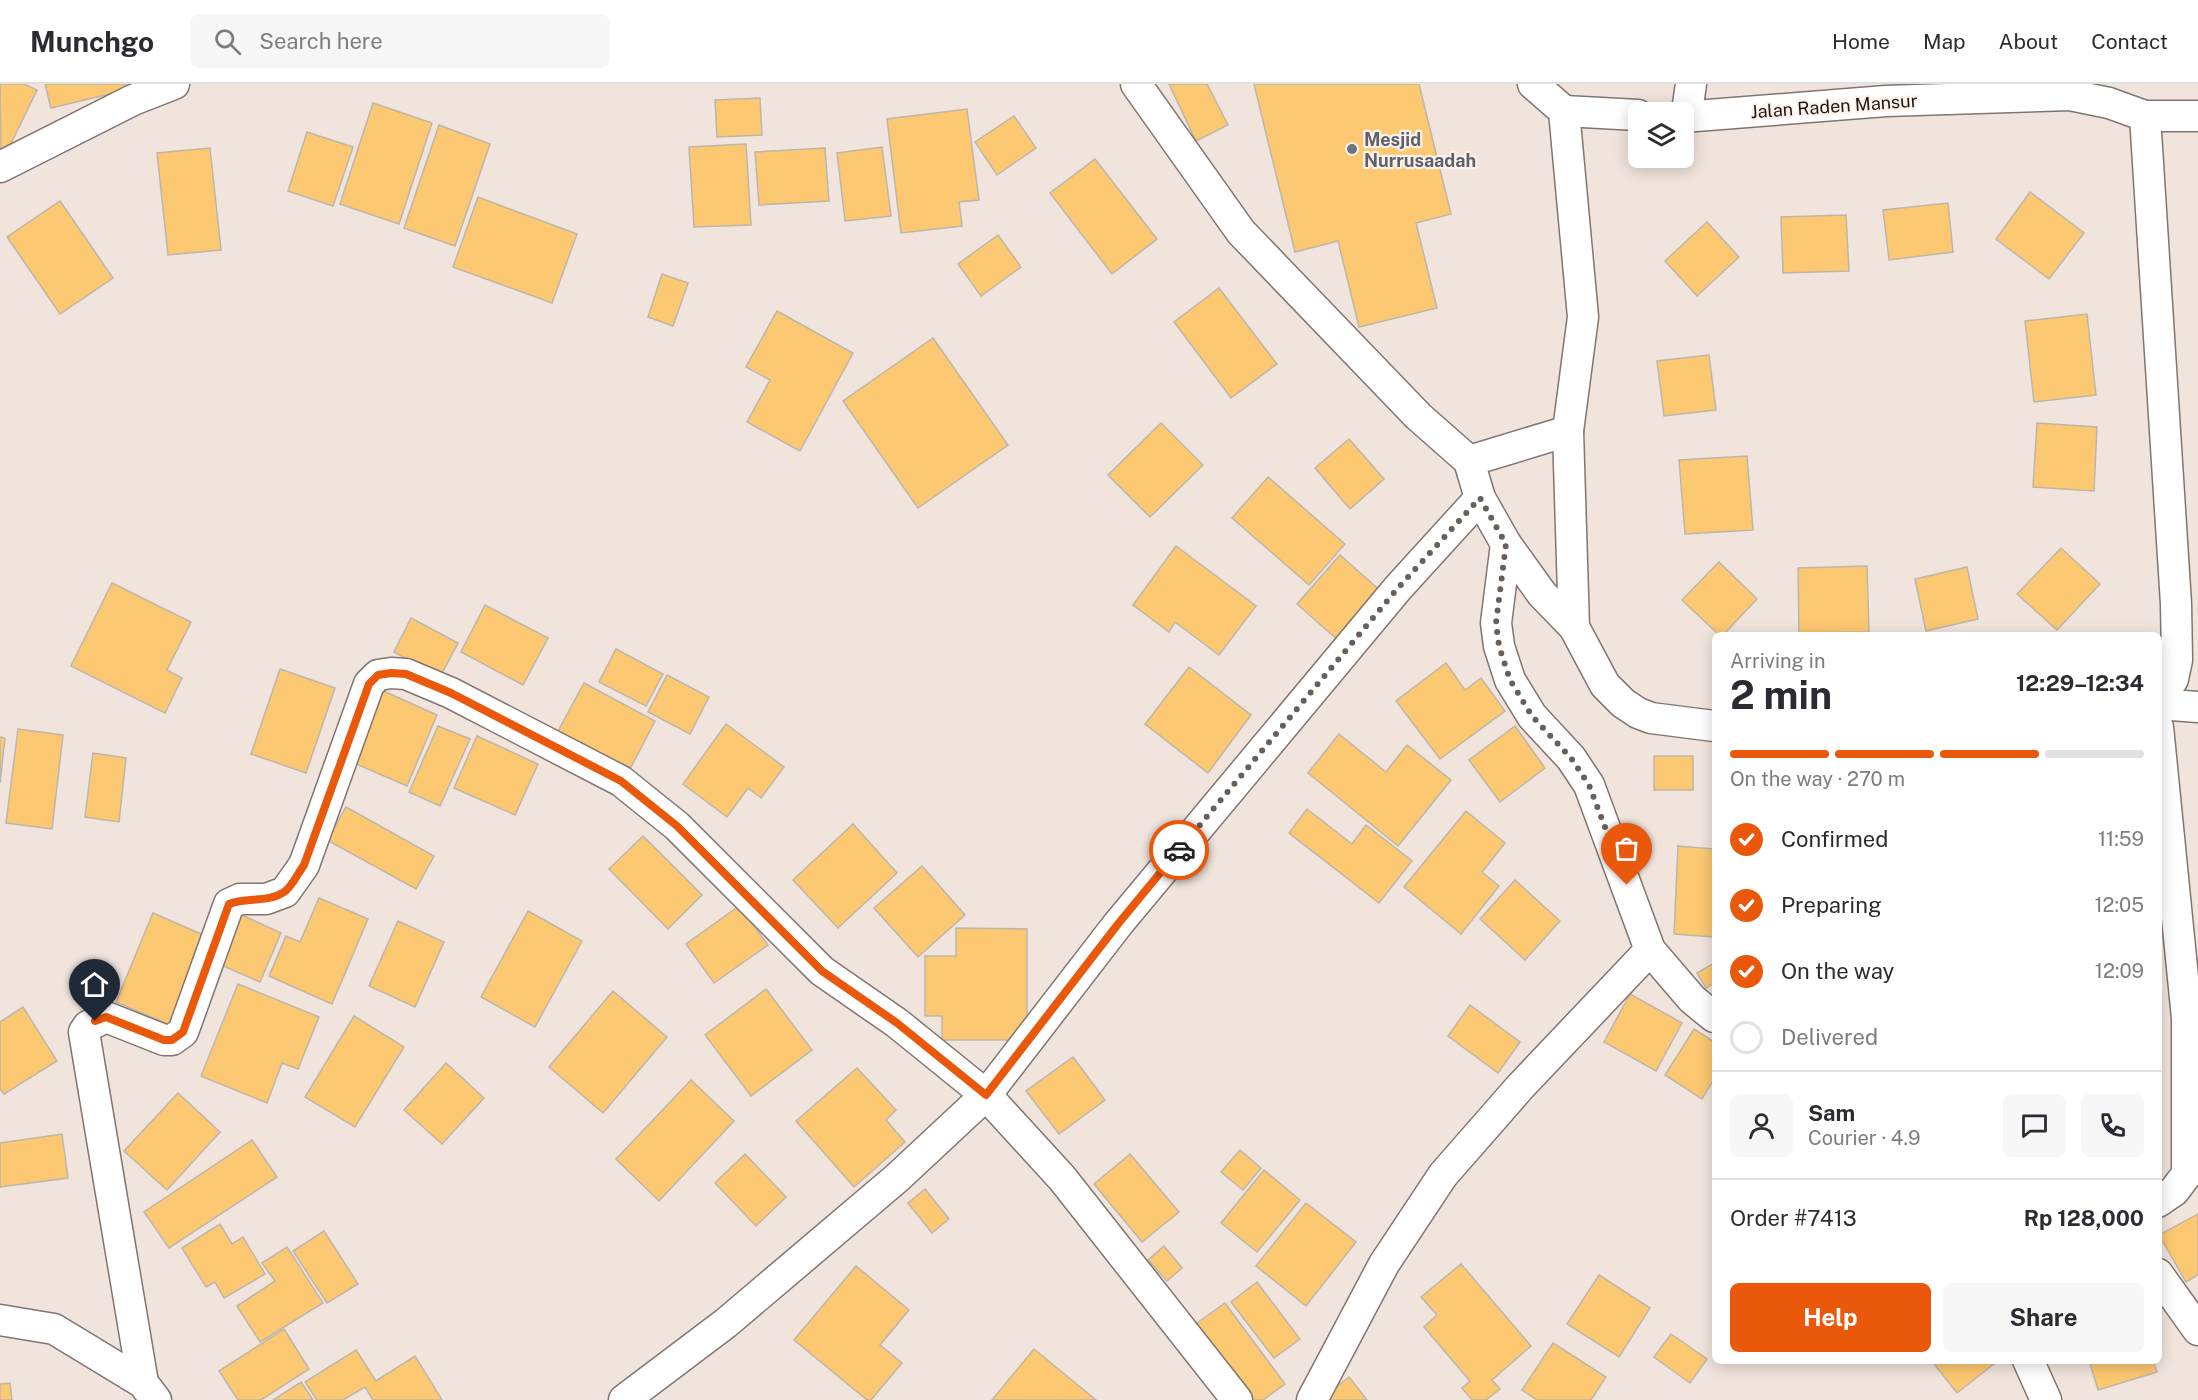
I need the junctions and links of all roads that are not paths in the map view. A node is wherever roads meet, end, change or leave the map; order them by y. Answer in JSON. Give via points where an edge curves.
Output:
{"nodes":[{"id":1,"x":174,"y":84,"type":"edge"},
{"id":2,"x":1136,"y":84,"type":"edge"},
{"id":3,"x":1533,"y":84,"type":"edge"},
{"id":4,"x":1691,"y":84,"type":"edge"},
{"id":5,"x":1687,"y":102,"type":"edge"},
{"id":6,"x":1564,"y":111,"type":"junction"},
{"id":7,"x":1628,"y":114,"type":"edge"},
{"id":8,"x":2145,"y":116,"type":"junction"},
{"id":9,"x":2198,"y":116,"type":"edge"},
{"id":10,"x":1694,"y":117,"type":"edge"},
{"id":11,"x":0,"y":167,"type":"edge"},
{"id":12,"x":1569,"y":431,"type":"junction"},
{"id":13,"x":1469,"y":461,"type":"junction"},
{"id":14,"x":1480,"y":498,"type":"junction"},
{"id":15,"x":1506,"y":544,"type":"junction"},
{"id":16,"x":1574,"y":627,"type":"junction"},
{"id":17,"x":2162,"y":696,"type":"edge"},
{"id":18,"x":2162,"y":702,"type":"edge"},
{"id":19,"x":2198,"y":707,"type":"edge"},
{"id":20,"x":1712,"y":726,"type":"edge"},
{"id":21,"x":2162,"y":767,"type":"edge"},
{"id":22,"x":1650,"y":950,"type":"junction"},
{"id":23,"x":1712,"y":1015,"type":"edge"},
{"id":24,"x":986,"y":1095,"type":"junction"},
{"id":25,"x":2162,"y":1199,"type":"edge"},
{"id":26,"x":2162,"y":1280,"type":"edge"},
{"id":27,"x":0,"y":1320,"type":"edge"},
{"id":28,"x":2198,"y":1330,"type":"edge"},
{"id":29,"x":2030,"y":1364,"type":"edge"},
{"id":30,"x":149,"y":1392,"type":"edge"},
{"id":31,"x":624,"y":1400,"type":"edge"},
{"id":32,"x":1237,"y":1400,"type":"edge"},
{"id":33,"x":1312,"y":1400,"type":"edge"},
{"id":34,"x":2046,"y":1400,"type":"edge"}],
"edges":[{"from":1,"to":11,"type":"street"},
{"from":2,"to":13,"type":"street","via":[[1241,232],[1418,416]]},
{"from":3,"to":6,"type":"street"},
{"from":4,"to":5,"type":"street"},
{"from":6,"to":7,"type":"street"},
{"from":6,"to":12,"type":"street","via":[[1583,318]]},
{"from":8,"to":9,"type":"street","name":"Jalan Raden Mansur"},
{"from":8,"to":10,"type":"street","name":"Jalan Raden Mansur","via":[[2070,95],[1886,101]]},
{"from":8,"to":17,"type":"street","via":[[2176,604],[2177,660],[2173,679]]},
{"from":12,"to":13,"type":"street"},
{"from":12,"to":16,"type":"street"},
{"from":13,"to":14,"type":"street"},
{"from":14,"to":15,"type":"street"},
{"from":14,"to":24,"type":"street","via":[[1398,588],[1118,924]]},
{"from":15,"to":16,"type":"street","via":[[1542,594]]},
{"from":15,"to":22,"type":"street","via":[[1496,623],[1510,680],[1532,716],[1571,758],[1589,785]]},
{"from":16,"to":20,"type":"street","via":[[1605,685],[1623,703],[1651,718]]},
{"from":18,"to":19,"type":"street"},
{"from":21,"to":25,"type":"street","via":[[2187,1018],[2187,1174]]},
{"from":22,"to":23,"type":"street","via":[[1692,999]]},
{"from":22,"to":33,"type":"street","via":[[1443,1175],[1384,1264]]},
{"from":24,"to":30,"type":"street","via":[[897,1023],[822,971],[677,826],[621,781],[451,693],[406,674],[378,675],[369,684],[304,865],[285,892],[229,904],[183,1032],[172,1040],[164,1040],[106,1017],[84,1032]]},
{"from":24,"to":31,"type":"street","via":[[897,1178],[726,1323]]},
{"from":24,"to":32,"type":"street","via":[[1062,1178]]},
{"from":26,"to":28,"type":"street"},
{"from":27,"to":30,"type":"street","via":[[54,1329]]},
{"from":29,"to":34,"type":"street"}]}
